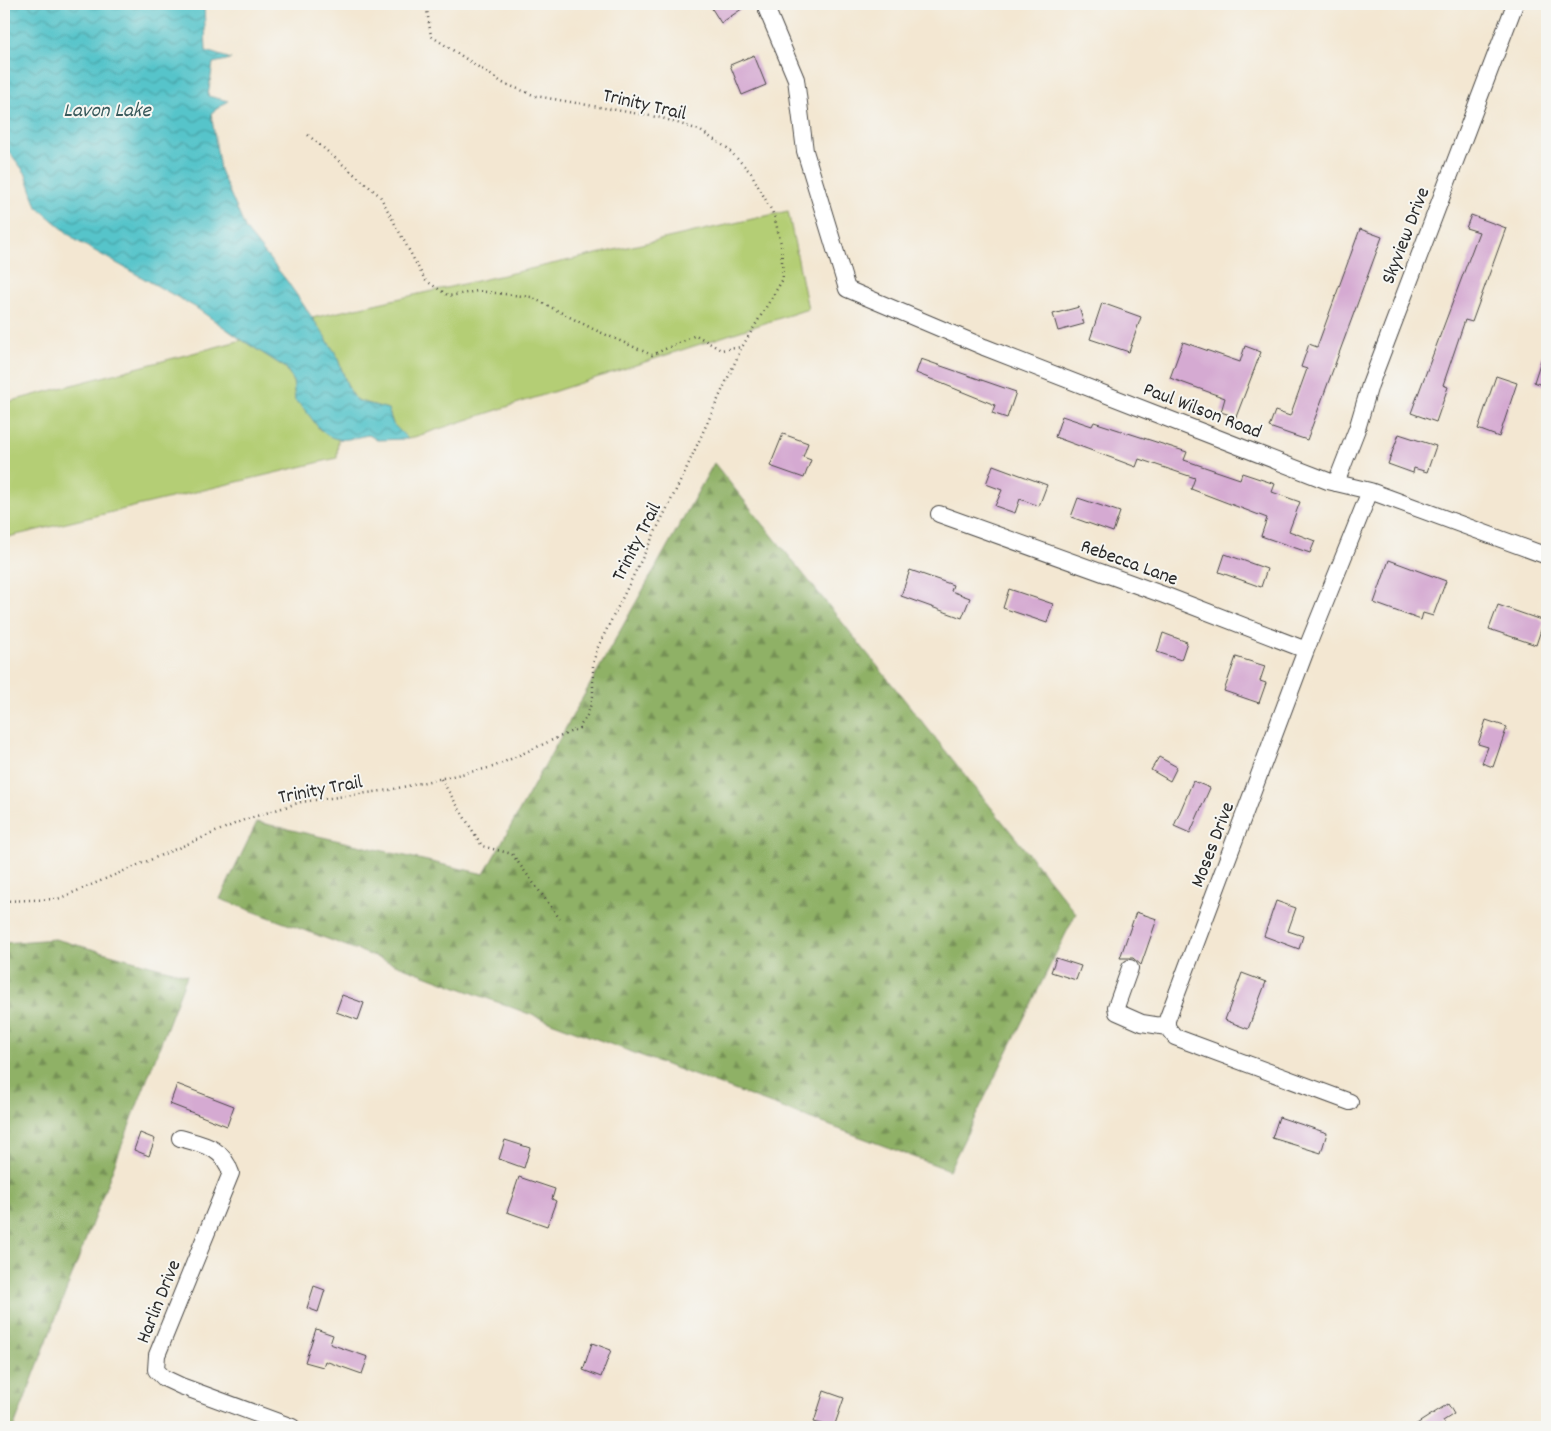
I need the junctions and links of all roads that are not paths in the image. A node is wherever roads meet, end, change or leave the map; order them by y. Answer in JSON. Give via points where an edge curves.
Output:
{"nodes":[{"id":1,"x":1515,"y":4,"type":"edge"},
{"id":2,"x":767,"y":10,"type":"dead end"},
{"id":3,"x":1336,"y":483,"type":"junction"},
{"id":4,"x":1370,"y":492,"type":"junction"},
{"id":5,"x":939,"y":514,"type":"dead end"},
{"id":6,"x":1547,"y":556,"type":"edge"},
{"id":7,"x":1306,"y":650,"type":"junction"},
{"id":8,"x":1130,"y":968,"type":"dead end"},
{"id":9,"x":1167,"y":1027,"type":"junction"},
{"id":10,"x":1350,"y":1102,"type":"dead end"},
{"id":11,"x":180,"y":1138,"type":"dead end"},
{"id":12,"x":292,"y":1427,"type":"edge"}],
"edges":[{"from":1,"to":3,"type":"street","name":"Skyview Drive"},
{"from":2,"to":3,"type":"street","name":"Paul Wilson Road","via":[[796,79],[806,151],[847,289],[984,347]]},
{"from":3,"to":4,"type":"street","name":"Paul Wilson Road"},
{"from":4,"to":6,"type":"street","name":"Paul Wilson Road"},
{"from":4,"to":7,"type":"street","name":"Moses Drive"},
{"from":5,"to":7,"type":"street","name":"Rebecca Lane"},
{"from":7,"to":9,"type":"street","name":"Moses Drive","via":[[1169,1012]]},
{"from":8,"to":9,"type":"street","via":[[1117,1012],[1142,1023]]},
{"from":9,"to":10,"type":"street","via":[[1176,1037]]},
{"from":11,"to":12,"type":"street","name":"Harlin Drive","via":[[219,1152],[227,1160],[231,1173],[157,1356],[156,1370],[164,1378],[182,1386]]}]}
